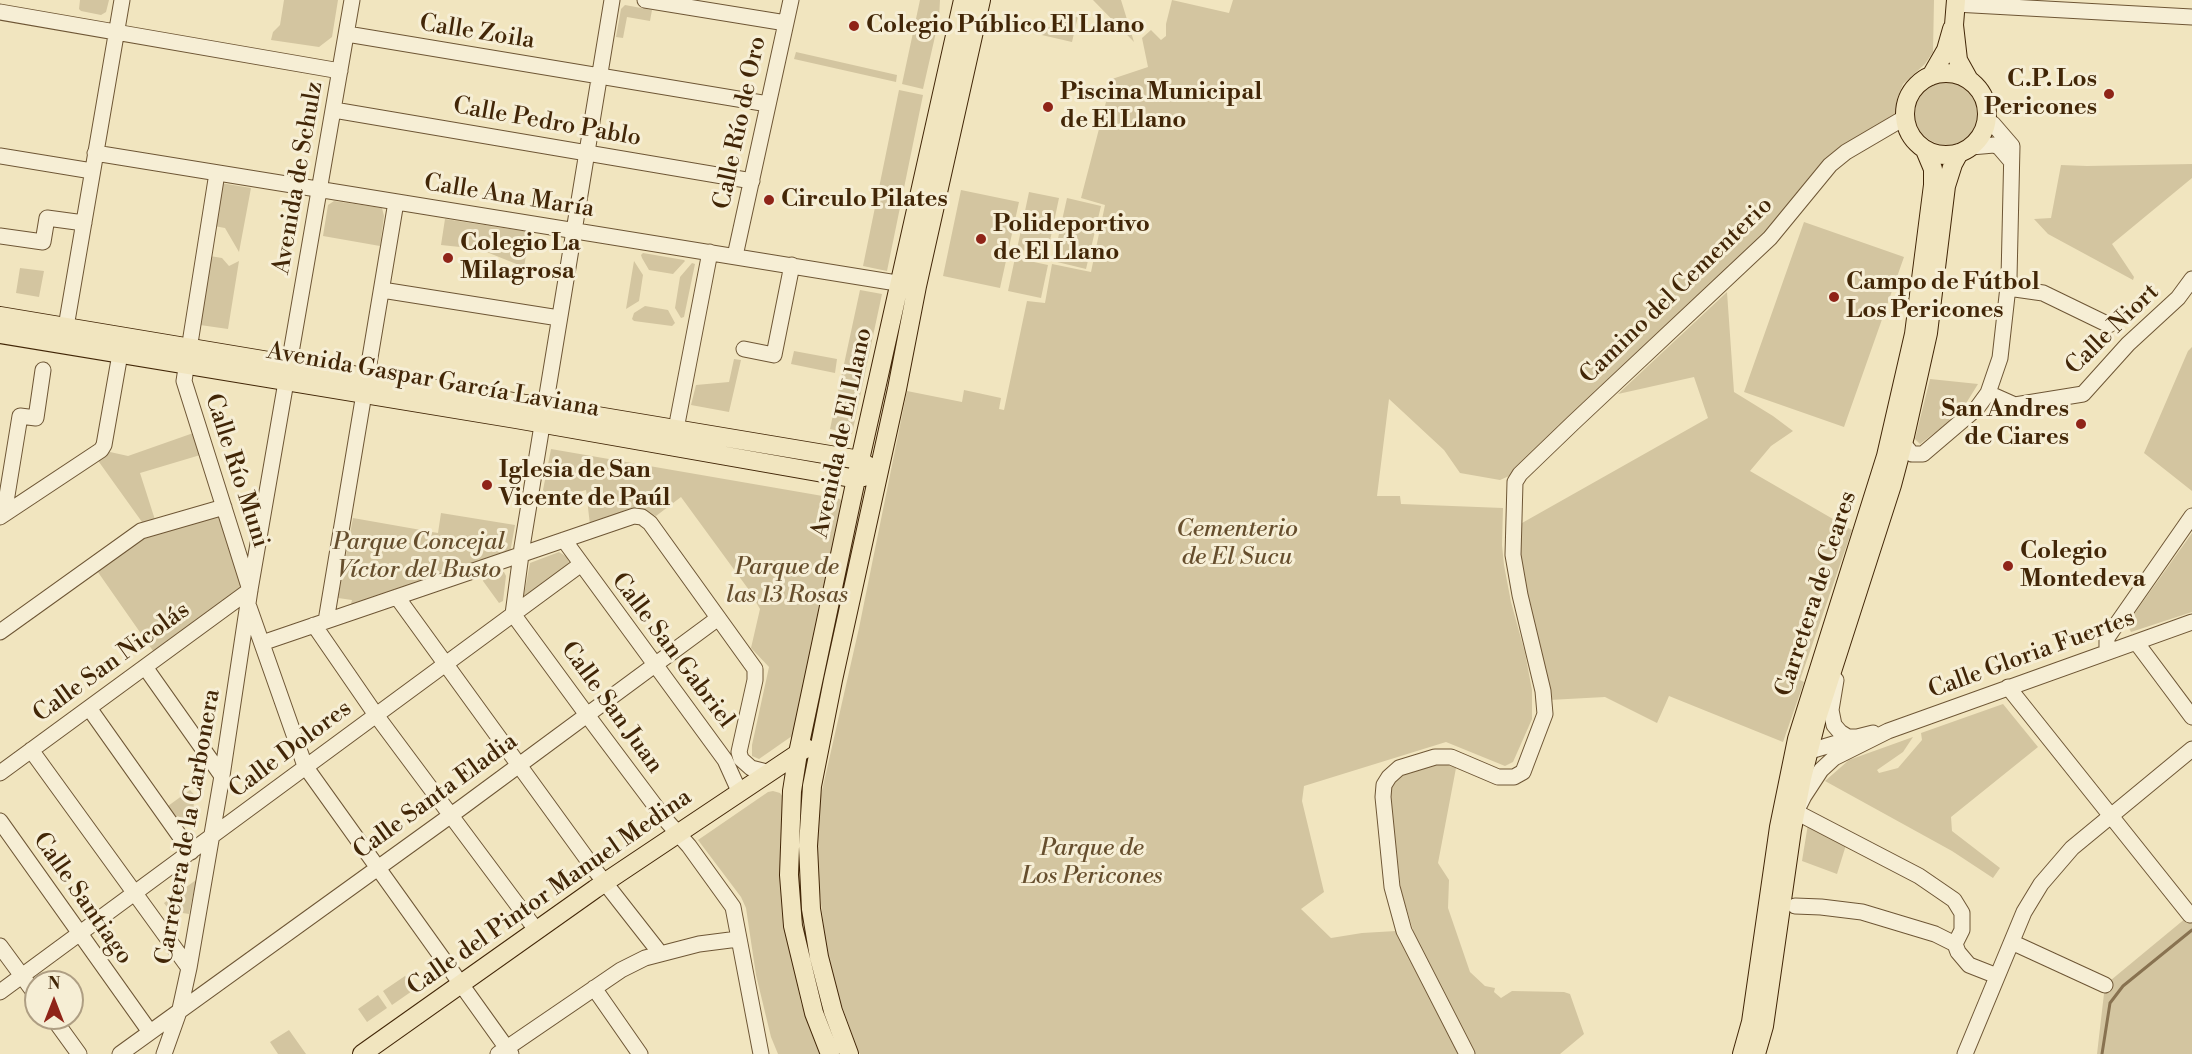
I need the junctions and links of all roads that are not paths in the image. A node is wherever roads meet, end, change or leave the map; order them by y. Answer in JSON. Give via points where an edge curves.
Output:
{"nodes":[{"id":1,"x":122,"y":0,"type":"edge"},
{"id":2,"x":352,"y":0,"type":"edge"},
{"id":3,"x":612,"y":0,"type":"edge"},
{"id":4,"x":645,"y":0,"type":"edge"},
{"id":5,"x":791,"y":0,"type":"edge"},
{"id":6,"x":963,"y":0,"type":"edge"},
{"id":7,"x":981,"y":0,"type":"edge"},
{"id":8,"x":1955,"y":2,"type":"edge"},
{"id":9,"x":0,"y":12,"type":"edge"},
{"id":10,"x":2192,"y":17,"type":"edge"},
{"id":11,"x":786,"y":23,"type":"junction"},
{"id":12,"x":1954,"y":25,"type":"junction"},
{"id":13,"x":117,"y":32,"type":"junction"},
{"id":14,"x":347,"y":34,"type":"junction"},
{"id":15,"x":340,"y":71,"type":"junction"},
{"id":16,"x":600,"y":76,"type":"junction"},
{"id":17,"x":1931,"y":76,"type":"junction"},
{"id":18,"x":1968,"y":78,"type":"junction"},
{"id":19,"x":768,"y":104,"type":"junction"},
{"id":20,"x":334,"y":110,"type":"junction"},
{"id":21,"x":1987,"y":120,"type":"junction"},
{"id":22,"x":1901,"y":121,"type":"junction"},
{"id":23,"x":1925,"y":150,"type":"junction"},
{"id":24,"x":1965,"y":150,"type":"junction"},
{"id":25,"x":2015,"y":150,"type":"junction"},
{"id":26,"x":95,"y":153,"type":"junction"},
{"id":27,"x":587,"y":153,"type":"junction"},
{"id":28,"x":0,"y":156,"type":"edge"},
{"id":29,"x":92,"y":171,"type":"junction"},
{"id":30,"x":217,"y":173,"type":"junction"},
{"id":31,"x":752,"y":181,"type":"junction"},
{"id":32,"x":320,"y":190,"type":"junction"},
{"id":33,"x":396,"y":202,"type":"junction"},
{"id":34,"x":84,"y":223,"type":"junction"},
{"id":35,"x":574,"y":230,"type":"junction"},
{"id":36,"x":0,"y":236,"type":"edge"},
{"id":37,"x":710,"y":252,"type":"junction"},
{"id":38,"x":735,"y":256,"type":"junction"},
{"id":39,"x":792,"y":265,"type":"junction"},
{"id":40,"x":2192,"y":279,"type":"edge"},
{"id":41,"x":909,"y":284,"type":"junction"},
{"id":42,"x":2008,"y":288,"type":"junction"},
{"id":43,"x":382,"y":290,"type":"junction"},
{"id":44,"x":0,"y":316,"type":"edge"},
{"id":45,"x":560,"y":318,"type":"junction"},
{"id":46,"x":2109,"y":325,"type":"dead end"},
{"id":47,"x":66,"y":327,"type":"junction"},
{"id":48,"x":0,"y":328,"type":"edge"},
{"id":49,"x":0,"y":334,"type":"edge"},
{"id":50,"x":744,"y":349,"type":"dead end"},
{"id":51,"x":120,"y":354,"type":"junction"},
{"id":52,"x":187,"y":356,"type":"junction"},
{"id":53,"x":43,"y":370,"type":"dead end"},
{"id":54,"x":289,"y":373,"type":"junction"},
{"id":55,"x":366,"y":385,"type":"junction"},
{"id":56,"x":1988,"y":393,"type":"junction"},
{"id":57,"x":543,"y":415,"type":"junction"},
{"id":58,"x":676,"y":429,"type":"junction"},
{"id":59,"x":1903,"y":443,"type":"junction"},
{"id":60,"x":869,"y":472,"type":"junction"},
{"id":61,"x":224,"y":507,"type":"junction"},
{"id":62,"x":2,"y":516,"type":"edge"},
{"id":63,"x":2192,"y":516,"type":"edge"},
{"id":64,"x":564,"y":540,"type":"junction"},
{"id":65,"x":520,"y":555,"type":"junction"},
{"id":66,"x":580,"y":565,"type":"junction"},
{"id":67,"x":249,"y":597,"type":"junction"},
{"id":68,"x":397,"y":597,"type":"junction"},
{"id":69,"x":513,"y":614,"type":"junction"},
{"id":70,"x":717,"y":619,"type":"junction"},
{"id":71,"x":2192,"y":622,"type":"edge"},
{"id":72,"x":320,"y":623,"type":"junction"},
{"id":73,"x":0,"y":632,"type":"edge"},
{"id":74,"x":1842,"y":639,"type":"junction"},
{"id":75,"x":2136,"y":642,"type":"junction"},
{"id":76,"x":261,"y":643,"type":"junction"},
{"id":77,"x":2107,"y":651,"type":"junction"},
{"id":78,"x":446,"y":664,"type":"junction"},
{"id":79,"x":655,"y":665,"type":"junction"},
{"id":80,"x":145,"y":667,"type":"junction"},
{"id":81,"x":2008,"y":687,"type":"junction"},
{"id":82,"x":89,"y":708,"type":"junction"},
{"id":83,"x":376,"y":715,"type":"junction"},
{"id":84,"x":587,"y":715,"type":"junction"},
{"id":85,"x":2192,"y":717,"type":"edge"},
{"id":86,"x":824,"y":726,"type":"junction"},
{"id":87,"x":1888,"y":731,"type":"junction"},
{"id":88,"x":1857,"y":737,"type":"junction"},
{"id":89,"x":2192,"y":749,"type":"edge"},
{"id":90,"x":31,"y":750,"type":"junction"},
{"id":91,"x":1809,"y":750,"type":"junction"},
{"id":92,"x":739,"y":752,"type":"junction"},
{"id":93,"x":798,"y":753,"type":"junction"},
{"id":94,"x":725,"y":760,"type":"junction"},
{"id":95,"x":1792,"y":762,"type":"junction"},
{"id":96,"x":520,"y":764,"type":"junction"},
{"id":97,"x":304,"y":766,"type":"junction"},
{"id":98,"x":767,"y":772,"type":"junction"},
{"id":99,"x":0,"y":773,"type":"edge"},
{"id":100,"x":222,"y":776,"type":"junction"},
{"id":101,"x":739,"y":791,"type":"junction"},
{"id":102,"x":792,"y":791,"type":"junction"},
{"id":103,"x":1796,"y":812,"type":"junction"},
{"id":104,"x":452,"y":814,"type":"junction"},
{"id":105,"x":2109,"y":815,"type":"junction"},
{"id":106,"x":0,"y":821,"type":"edge"},
{"id":107,"x":677,"y":832,"type":"junction"},
{"id":108,"x":210,"y":838,"type":"junction"},
{"id":109,"x":191,"y":852,"type":"junction"},
{"id":110,"x":376,"y":868,"type":"junction"},
{"id":111,"x":605,"y":882,"type":"junction"},
{"id":112,"x":135,"y":894,"type":"junction"},
{"id":113,"x":1795,"y":906,"type":"dead end"},
{"id":114,"x":2190,"y":915,"type":"dead end"},
{"id":115,"x":537,"y":931,"type":"junction"},
{"id":116,"x":79,"y":934,"type":"junction"},
{"id":117,"x":738,"y":939,"type":"junction"},
{"id":118,"x":1955,"y":944,"type":"junction"},
{"id":119,"x":2018,"y":945,"type":"dead end"},
{"id":120,"x":0,"y":946,"type":"edge"},
{"id":121,"x":660,"y":954,"type":"junction"},
{"id":122,"x":189,"y":968,"type":"junction"},
{"id":123,"x":22,"y":976,"type":"junction"},
{"id":124,"x":1997,"y":976,"type":"junction"},
{"id":125,"x":24,"y":979,"type":"edge"},
{"id":126,"x":460,"y":983,"type":"junction"},
{"id":127,"x":2105,"y":986,"type":"dead end"},
{"id":128,"x":594,"y":988,"type":"junction"},
{"id":129,"x":0,"y":992,"type":"edge"},
{"id":130,"x":180,"y":1010,"type":"junction"},
{"id":131,"x":756,"y":1023,"type":"junction"},
{"id":132,"x":61,"y":1030,"type":"edge"},
{"id":133,"x":150,"y":1032,"type":"junction"},
{"id":134,"x":505,"y":1052,"type":"edge"},
{"id":135,"x":79,"y":1054,"type":"edge"},
{"id":136,"x":120,"y":1054,"type":"edge"},
{"id":137,"x":164,"y":1054,"type":"edge"},
{"id":138,"x":362,"y":1054,"type":"edge"},
{"id":139,"x":640,"y":1054,"type":"edge"},
{"id":140,"x":761,"y":1054,"type":"edge"},
{"id":141,"x":766,"y":1054,"type":"edge"},
{"id":142,"x":830,"y":1054,"type":"edge"},
{"id":143,"x":849,"y":1054,"type":"edge"},
{"id":144,"x":1467,"y":1054,"type":"edge"},
{"id":145,"x":1742,"y":1054,"type":"edge"},
{"id":146,"x":1756,"y":1054,"type":"edge"},
{"id":147,"x":1965,"y":1054,"type":"edge"}],
"edges":[{"from":1,"to":13,"type":"street"},
{"from":2,"to":14,"type":"street","name":"Avenida de Schulz"},
{"from":3,"to":16,"type":"street"},
{"from":4,"to":11,"type":"street"},
{"from":5,"to":11,"type":"street","name":"Calle Río de Oro"},
{"from":6,"to":41,"type":"main road","name":"Avenida de El Llano"},
{"from":7,"to":41,"type":"main road","name":"Avenida de El Llano"},
{"from":8,"to":10,"type":"street"},
{"from":8,"to":12,"type":"main road"},
{"from":9,"to":13,"type":"street"},
{"from":11,"to":19,"type":"street","name":"Calle Río de Oro"},
{"from":12,"to":17,"type":"main road"},
{"from":12,"to":18,"type":"main road","via":[[1958,60]]},
{"from":13,"to":15,"type":"street"},
{"from":13,"to":26,"type":"street"},
{"from":14,"to":15,"type":"street","name":"Avenida de Schulz"},
{"from":14,"to":16,"type":"street","name":"Calle Zoila"},
{"from":15,"to":20,"type":"street","name":"Avenida de Schulz"},
{"from":16,"to":19,"type":"street","name":"Calle Zoila"},
{"from":16,"to":27,"type":"street"},
{"from":17,"to":18,"type":"main road","via":[[1952,73]]},
{"from":17,"to":22,"type":"main road","via":[[1909,94]]},
{"from":18,"to":21,"type":"main road","via":[[1982,95]]},
{"from":19,"to":31,"type":"street","name":"Calle Río de Oro"},
{"from":20,"to":27,"type":"street","name":"Calle Pedro Pablo"},
{"from":20,"to":32,"type":"street","name":"Avenida de Schulz"},
{"from":21,"to":24,"type":"main road","via":[[1984,130]]},
{"from":21,"to":25,"type":"street"},
{"from":22,"to":23,"type":"main road"},
{"from":22,"to":144,"type":"street","name":"Camino del Cementerio","via":[[1830,165],[1770,238],[1515,482],[1514,555],[1544,691],[1545,714],[1523,772],[1514,777],[1498,777],[1450,757],[1435,758],[1399,768],[1384,785],[1392,887],[1404,932]]},
{"from":23,"to":24,"type":"main road","via":[[1948,155]]},
{"from":23,"to":95,"type":"main road","name":"Carretera de Ceares","via":[[1933,169],[1933,185],[1914,334],[1886,456]]},
{"from":24,"to":25,"type":"street","via":[[1994,145]]},
{"from":24,"to":59,"type":"main road","name":"Carretera de Ceares","via":[[1953,164],[1946,186],[1928,333]]},
{"from":25,"to":42,"type":"street"},
{"from":26,"to":29,"type":"street"},
{"from":26,"to":30,"type":"street","name":"Calle Ana María"},
{"from":27,"to":31,"type":"street","name":"Calle Pedro Pablo"},
{"from":27,"to":35,"type":"street"},
{"from":28,"to":29,"type":"street"},
{"from":29,"to":34,"type":"street"},
{"from":30,"to":32,"type":"street","name":"Calle Ana María"},
{"from":30,"to":52,"type":"street","name":"Calle Río Muni"},
{"from":31,"to":38,"type":"street","name":"Calle Río de Oro"},
{"from":32,"to":33,"type":"street","name":"Calle Ana María"},
{"from":32,"to":54,"type":"street","name":"Avenida de Schulz"},
{"from":33,"to":35,"type":"street","name":"Calle Ana María"},
{"from":33,"to":43,"type":"street"},
{"from":34,"to":36,"type":"street","via":[[47,218],[43,242]]},
{"from":34,"to":47,"type":"street"},
{"from":35,"to":37,"type":"street","name":"Calle Ana María"},
{"from":35,"to":45,"type":"street"},
{"from":37,"to":38,"type":"street","name":"Calle Ana María"},
{"from":37,"to":58,"type":"street"},
{"from":38,"to":39,"type":"street","name":"Calle Ana María"},
{"from":39,"to":41,"type":"street","name":"Calle Ana María"},
{"from":39,"to":50,"type":"street","via":[[774,355]]},
{"from":40,"to":56,"type":"street","name":"Calle Niort","via":[[2083,394],[2015,405]]},
{"from":41,"to":60,"type":"main road","name":"Avenida de El Llano"},
{"from":42,"to":46,"type":"street","via":[[2043,292]]},
{"from":42,"to":56,"type":"street","via":[[2000,358]]},
{"from":43,"to":45,"type":"street"},
{"from":43,"to":55,"type":"street"},
{"from":44,"to":47,"type":"main road","name":"Avenida Gaspar García Laviana"},
{"from":45,"to":57,"type":"street"},
{"from":47,"to":48,"type":"street","name":"Avenida Gaspar García Laviana","via":[[57,334]]},
{"from":47,"to":52,"type":"main road","name":"Avenida Gaspar García Laviana"},
{"from":49,"to":51,"type":"main road","name":"Avenida Gaspar García Laviana"},
{"from":51,"to":52,"type":"main road","name":"Avenida Gaspar García Laviana"},
{"from":51,"to":62,"type":"street","via":[[101,450]]},
{"from":52,"to":54,"type":"main road","name":"Avenida Gaspar García Laviana"},
{"from":52,"to":61,"type":"street","name":"Calle Río Muni","via":[[184,381]]},
{"from":53,"to":62,"type":"street","via":[[36,418],[13,415]]},
{"from":54,"to":55,"type":"main road","name":"Avenida Gaspar García Laviana"},
{"from":54,"to":67,"type":"street","name":"Avenida de Schulz"},
{"from":55,"to":57,"type":"main road","name":"Avenida Gaspar García Laviana"},
{"from":55,"to":72,"type":"street"},
{"from":56,"to":59,"type":"street","via":[[1977,408],[1923,454],[1912,454]]},
{"from":57,"to":58,"type":"main road","name":"Avenida Gaspar García Laviana"},
{"from":57,"to":60,"type":"main road","name":"Avenida Gaspar García Laviana"},
{"from":57,"to":65,"type":"street"},
{"from":58,"to":60,"type":"main road","name":"Avenida Gaspar García Laviana"},
{"from":59,"to":74,"type":"main road","name":"Carretera de Ceares"},
{"from":60,"to":86,"type":"main road","name":"Avenida de El Llano"},
{"from":60,"to":93,"type":"main road","name":"Avenida de El Llano"},
{"from":61,"to":67,"type":"street","name":"Calle Río Muni"},
{"from":61,"to":73,"type":"street","via":[[141,531]]},
{"from":63,"to":77,"type":"street","via":[[2107,638]]},
{"from":64,"to":65,"type":"street"},
{"from":64,"to":66,"type":"street","name":"Calle San Gabriel"},
{"from":64,"to":70,"type":"street","via":[[634,516],[642,517]]},
{"from":65,"to":68,"type":"street"},
{"from":65,"to":69,"type":"street"},
{"from":66,"to":69,"type":"street","name":"Calle Dolores"},
{"from":66,"to":79,"type":"street","name":"Calle San Gabriel"},
{"from":67,"to":76,"type":"street","name":"Calle Río Muni"},
{"from":67,"to":80,"type":"street","name":"Calle San Nicolás"},
{"from":67,"to":100,"type":"street","name":"Carretera de la Carbonera"},
{"from":68,"to":72,"type":"street"},
{"from":68,"to":78,"type":"street"},
{"from":69,"to":78,"type":"street","name":"Calle Dolores"},
{"from":69,"to":84,"type":"street","name":"Calle San Juan"},
{"from":70,"to":79,"type":"street","name":"Calle Santa Eladia"},
{"from":70,"to":92,"type":"street","via":[[755,669]]},
{"from":71,"to":75,"type":"street","name":"Calle Gloria Fuertes"},
{"from":72,"to":76,"type":"street"},
{"from":72,"to":83,"type":"street"},
{"from":74,"to":88,"type":"street","via":[[1831,710],[1840,732]]},
{"from":74,"to":91,"type":"main road","name":"Carretera de Ceares"},
{"from":75,"to":77,"type":"street","name":"Calle Gloria Fuertes"},
{"from":75,"to":85,"type":"street"},
{"from":76,"to":97,"type":"street","name":"Calle Río Muni"},
{"from":77,"to":81,"type":"street","name":"Calle Gloria Fuertes"},
{"from":78,"to":83,"type":"street","name":"Calle Dolores"},
{"from":78,"to":96,"type":"street"},
{"from":79,"to":84,"type":"street","name":"Calle Santa Eladia"},
{"from":79,"to":94,"type":"street","name":"Calle San Gabriel"},
{"from":80,"to":82,"type":"street","name":"Calle San Nicolás"},
{"from":80,"to":100,"type":"street"},
{"from":81,"to":87,"type":"street","name":"Calle Gloria Fuertes"},
{"from":81,"to":105,"type":"street"},
{"from":82,"to":90,"type":"street","name":"Calle San Nicolás"},
{"from":82,"to":109,"type":"street"},
{"from":83,"to":97,"type":"street","name":"Calle Dolores"},
{"from":83,"to":104,"type":"street"},
{"from":84,"to":96,"type":"street","name":"Calle Santa Eladia"},
{"from":84,"to":107,"type":"street","name":"Calle San Juan"},
{"from":86,"to":93,"type":"main road","name":"Calle del Pintor Manuel Medina","via":[[818,738]]},
{"from":86,"to":143,"type":"main road","name":"Avenida de El Llano","via":[[807,846],[811,909],[833,1011]]},
{"from":87,"to":88,"type":"street","name":"Calle Gloria Fuertes"},
{"from":87,"to":103,"type":"street","name":"Calle Gloria Fuertes","via":[[1834,758],[1821,770]]},
{"from":88,"to":91,"type":"street","name":"Calle Gloria Fuertes"},
{"from":89,"to":105,"type":"street"},
{"from":90,"to":99,"type":"street","name":"Calle San Nicolás"},
{"from":90,"to":112,"type":"street"},
{"from":91,"to":95,"type":"street"},
{"from":91,"to":103,"type":"main road","name":"Carretera de Ceares"},
{"from":92,"to":94,"type":"street","via":[[734,760]]},
{"from":92,"to":98,"type":"street","via":[[751,768]]},
{"from":93,"to":98,"type":"main road","name":"Calle del Pintor Manuel Medina"},
{"from":93,"to":102,"type":"main road","name":"Avenida de El Llano"},
{"from":94,"to":101,"type":"street","name":"Calle San Gabriel"},
{"from":95,"to":145,"type":"main road","name":"Carretera de Ceares","via":[[1751,1022]]},
{"from":96,"to":104,"type":"street","name":"Calle Santa Eladia"},
{"from":96,"to":111,"type":"street"},
{"from":97,"to":108,"type":"street","name":"Calle Dolores"},
{"from":97,"to":110,"type":"street","name":"Calle Río Muni"},
{"from":98,"to":101,"type":"main road","name":"Calle del Pintor Manuel Medina"},
{"from":98,"to":102,"type":"main road","via":[[780,776]]},
{"from":100,"to":108,"type":"street","name":"Carretera de la Carbonera"},
{"from":101,"to":107,"type":"main road","name":"Calle del Pintor Manuel Medina"},
{"from":102,"to":142,"type":"main road","name":"Avenida de El Llano","via":[[789,875],[793,926],[814,1013]]},
{"from":103,"to":118,"type":"street","via":[[1919,876],[1954,900],[1962,913],[1962,930]]},
{"from":103,"to":146,"type":"main road","name":"Carretera de Ceares","via":[[1764,1026]]},
{"from":104,"to":110,"type":"street","name":"Calle Santa Eladia"},
{"from":104,"to":115,"type":"street"},
{"from":105,"to":114,"type":"street"},
{"from":105,"to":124,"type":"street","via":[[2064,856],[2041,884],[2024,912]]},
{"from":106,"to":116,"type":"street","name":"Calle Santiago"},
{"from":107,"to":111,"type":"main road","name":"Calle del Pintor Manuel Medina"},
{"from":107,"to":117,"type":"street","name":"Calle San Juan","via":[[733,907]]},
{"from":108,"to":109,"type":"street","name":"Calle Dolores"},
{"from":108,"to":122,"type":"street","name":"Carretera de la Carbonera"},
{"from":109,"to":112,"type":"street","name":"Calle Dolores"},
{"from":110,"to":126,"type":"street","name":"Calle Río Muni"},
{"from":110,"to":130,"type":"street","name":"Calle Santa Eladia"},
{"from":111,"to":115,"type":"main road","name":"Calle del Pintor Manuel Medina"},
{"from":111,"to":121,"type":"street"},
{"from":112,"to":116,"type":"street","name":"Calle Dolores"},
{"from":112,"to":122,"type":"street"},
{"from":113,"to":118,"type":"street","via":[[1862,912]]},
{"from":115,"to":126,"type":"main road","name":"Calle del Pintor Manuel Medina"},
{"from":116,"to":123,"type":"street","name":"Calle Dolores"},
{"from":116,"to":133,"type":"street","name":"Calle Santiago"},
{"from":117,"to":121,"type":"street"},
{"from":117,"to":131,"type":"street","name":"Calle San Juan"},
{"from":118,"to":124,"type":"street","via":[[1969,965]]},
{"from":119,"to":127,"type":"street"},
{"from":120,"to":123,"type":"street"},
{"from":121,"to":128,"type":"street","via":[[621,970]]},
{"from":122,"to":130,"type":"street","name":"Carretera de la Carbonera"},
{"from":123,"to":125,"type":"street"},
{"from":123,"to":129,"type":"street","name":"Calle Dolores"},
{"from":124,"to":147,"type":"street"},
{"from":126,"to":134,"type":"street","name":"Calle Río Muni"},
{"from":126,"to":138,"type":"main road","name":"Calle del Pintor Manuel Medina"},
{"from":128,"to":134,"type":"street"},
{"from":128,"to":139,"type":"street"},
{"from":130,"to":133,"type":"street","name":"Calle Santa Eladia"},
{"from":130,"to":137,"type":"street","name":"Carretera de la Carbonera"},
{"from":131,"to":140,"type":"street","name":"Calle San Juan"},
{"from":131,"to":141,"type":"street","name":"Calle San Juan"},
{"from":132,"to":135,"type":"street"},
{"from":133,"to":136,"type":"street","name":"Calle Santa Eladia"}]}
